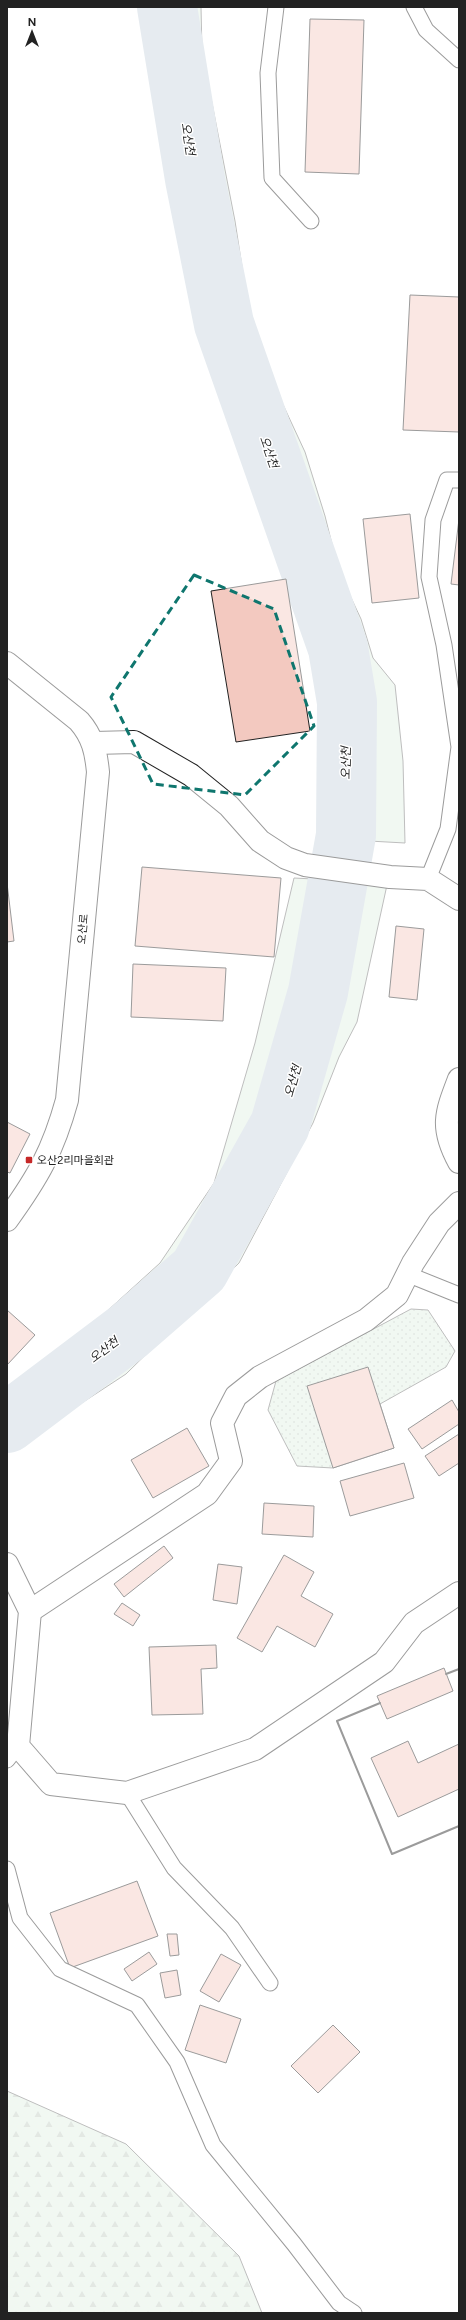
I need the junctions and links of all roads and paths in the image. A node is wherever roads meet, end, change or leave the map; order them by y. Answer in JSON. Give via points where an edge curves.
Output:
{"nodes":[{"id":1,"x":276,"y":7,"type":"edge"},
{"id":2,"x":414,"y":7,"type":"edge"},
{"id":3,"x":459,"y":60,"type":"edge"},
{"id":4,"x":311,"y":221,"type":"dead end"},
{"id":5,"x":459,"y":480,"type":"edge"},
{"id":6,"x":7,"y":663,"type":"edge"},
{"id":7,"x":94,"y":743,"type":"junction"},
{"id":8,"x":428,"y":879,"type":"junction"},
{"id":9,"x":459,"y":900,"type":"edge"},
{"id":10,"x":459,"y":1079,"type":"edge"},
{"id":11,"x":459,"y":1162,"type":"edge"},
{"id":12,"x":459,"y":1203,"type":"edge"},
{"id":13,"x":7,"y":1220,"type":"edge"},
{"id":14,"x":407,"y":1274,"type":"junction"},
{"id":15,"x":459,"y":1295,"type":"edge"},
{"id":16,"x":7,"y":1564,"type":"edge"},
{"id":17,"x":459,"y":1592,"type":"edge"},
{"id":18,"x":30,"y":1612,"type":"junction"},
{"id":19,"x":13,"y":1753,"type":"edge"},
{"id":20,"x":127,"y":1793,"type":"junction"},
{"id":21,"x":7,"y":1869,"type":"edge"},
{"id":22,"x":270,"y":1983,"type":"dead end"},
{"id":23,"x":354,"y":2313,"type":"edge"}],
"edges":[{"from":1,"to":4,"type":"lane","via":[[268,73],[272,178]]},
{"from":2,"to":3,"type":"lane","via":[[426,30]]},
{"from":5,"to":8,"type":"lane","via":[[447,480],[432,527],[429,577],[444,644],[459,747],[448,828]]},
{"from":6,"to":7,"type":"street","name":"오산로","via":[[79,721]]},
{"from":7,"to":8,"type":"street","via":[[134,742],[191,775],[229,806],[260,841],[286,858],[305,865],[390,877]]},
{"from":7,"to":13,"type":"street","name":"오산로","via":[[98,772],[67,1100],[58,1134],[42,1168]]},
{"from":8,"to":9,"type":"street"},
{"from":10,"to":11,"type":"street","via":[[446,1112],[449,1143]]},
{"from":12,"to":14,"type":"street","via":[[439,1223]]},
{"from":14,"to":15,"type":"lane"},
{"from":14,"to":18,"type":"street","via":[[397,1295],[366,1320],[260,1377],[236,1396],[222,1423],[231,1461],[208,1494]]},
{"from":16,"to":18,"type":"street"},
{"from":17,"to":20,"type":"street","via":[[414,1623],[384,1662],[255,1748]]},
{"from":18,"to":19,"type":"street"},
{"from":19,"to":20,"type":"street","via":[[51,1784]]},
{"from":20,"to":22,"type":"lane","via":[[174,1868],[232,1928]]},
{"from":21,"to":23,"type":"lane","via":[[20,1918],[60,1969],[137,2006],[177,2062],[213,2145],[339,2303]]}]}
